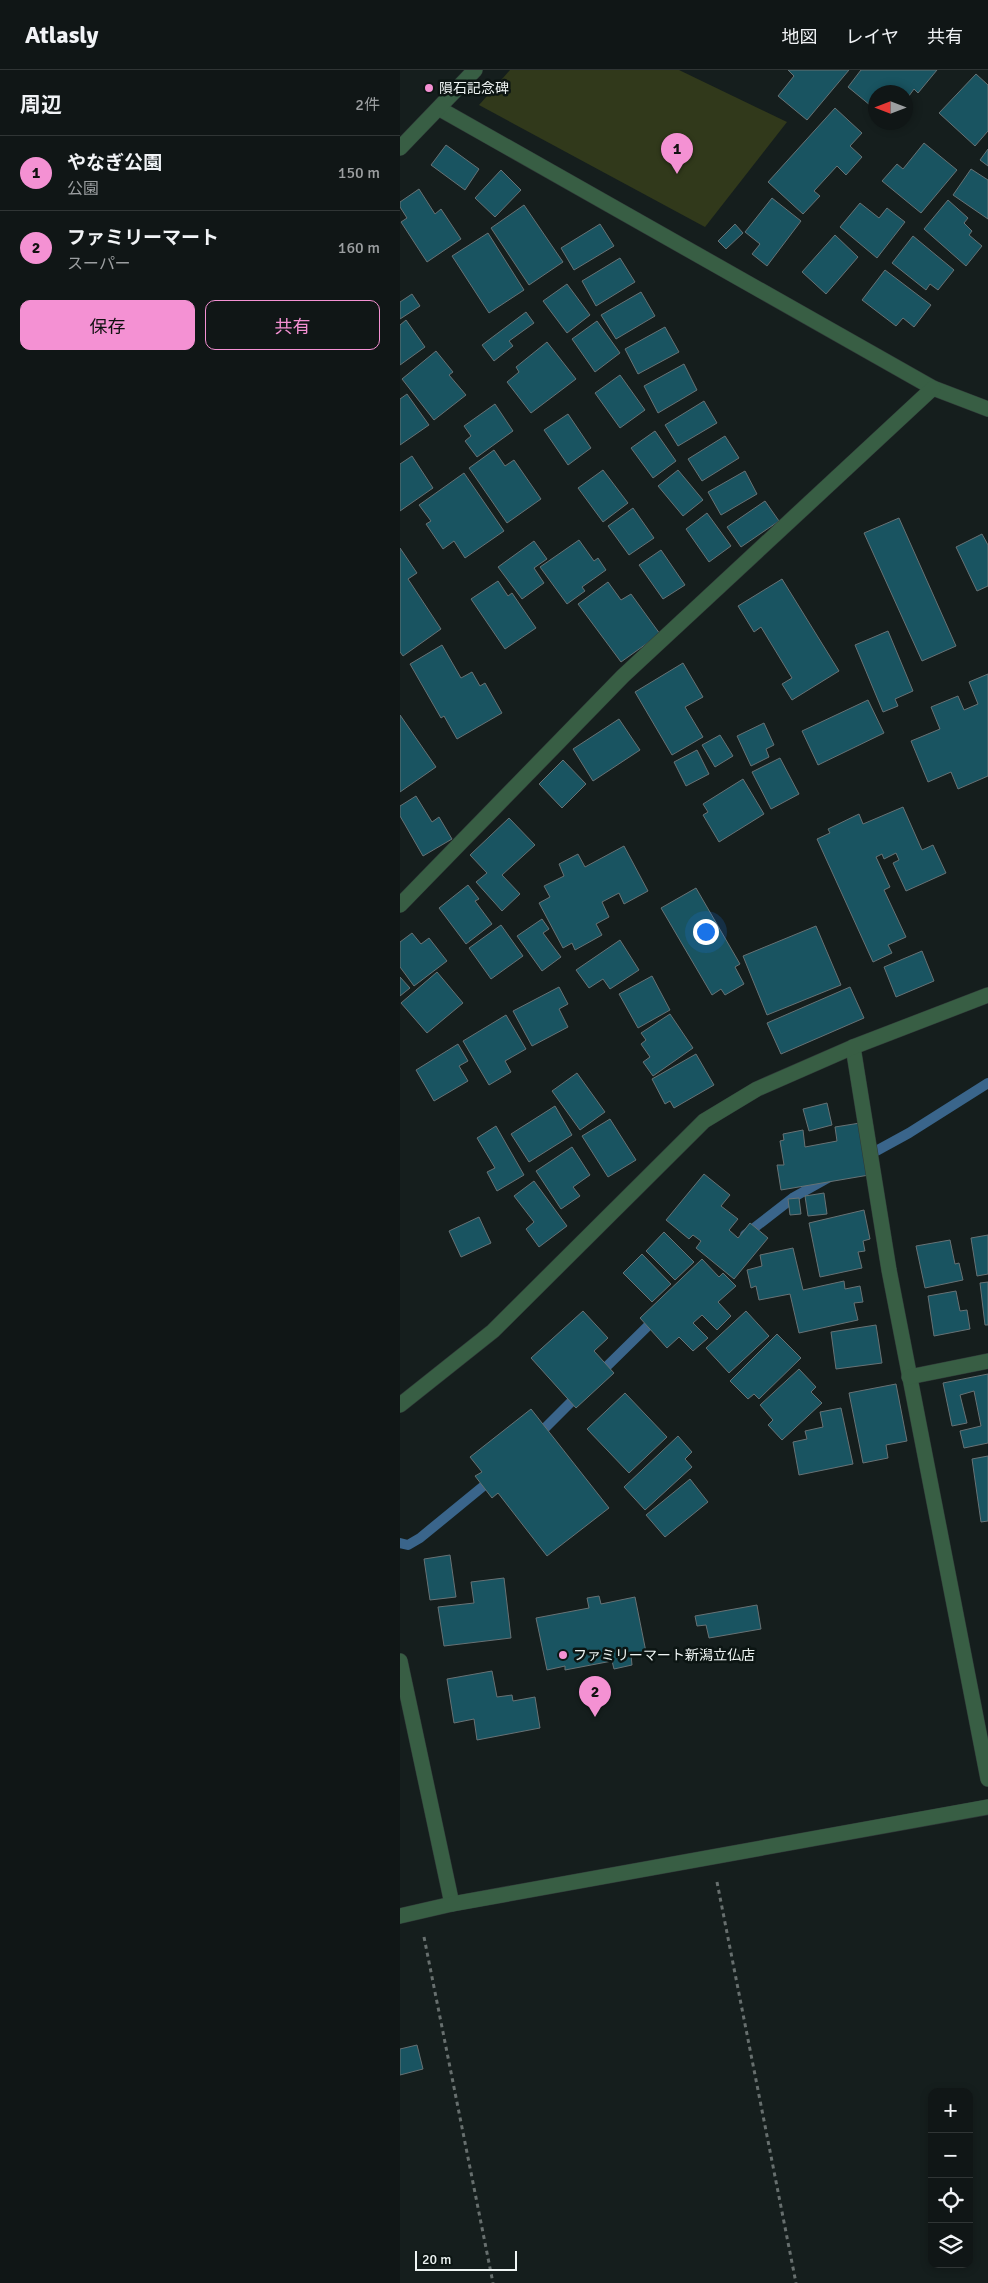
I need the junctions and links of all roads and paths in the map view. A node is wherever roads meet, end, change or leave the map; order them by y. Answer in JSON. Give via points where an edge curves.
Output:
{"nodes":[{"id":1,"x":475,"y":70,"type":"edge"},
{"id":2,"x":440,"y":109,"type":"junction"},
{"id":3,"x":400,"y":148,"type":"edge"},
{"id":4,"x":933,"y":388,"type":"junction"},
{"id":5,"x":988,"y":409,"type":"edge"},
{"id":6,"x":400,"y":905,"type":"edge"},
{"id":7,"x":988,"y":995,"type":"edge"},
{"id":8,"x":853,"y":1047,"type":"junction"},
{"id":9,"x":988,"y":1362,"type":"edge"},
{"id":10,"x":909,"y":1377,"type":"junction"},
{"id":11,"x":400,"y":1405,"type":"edge"},
{"id":12,"x":400,"y":1661,"type":"edge"},
{"id":13,"x":988,"y":1779,"type":"edge"},
{"id":14,"x":988,"y":1807,"type":"edge"},
{"id":15,"x":711,"y":1857,"type":"junction"},
{"id":16,"x":452,"y":1904,"type":"junction"},
{"id":17,"x":418,"y":1912,"type":"junction"},
{"id":18,"x":400,"y":1916,"type":"edge"},
{"id":19,"x":493,"y":2283,"type":"edge"},
{"id":20,"x":796,"y":2283,"type":"edge"}],
"edges":[{"from":1,"to":2,"type":"street"},
{"from":2,"to":3,"type":"street"},
{"from":2,"to":4,"type":"street"},
{"from":4,"to":5,"type":"street"},
{"from":4,"to":6,"type":"street","via":[[623,676]]},
{"from":7,"to":8,"type":"street"},
{"from":8,"to":10,"type":"street"},
{"from":8,"to":11,"type":"street","via":[[758,1089],[704,1120],[493,1331]]},
{"from":9,"to":10,"type":"street"},
{"from":10,"to":13,"type":"street"},
{"from":12,"to":16,"type":"street"},
{"from":14,"to":15,"type":"street"},
{"from":15,"to":16,"type":"street"},
{"from":15,"to":20,"type":"path"},
{"from":16,"to":17,"type":"street"},
{"from":17,"to":18,"type":"street"},
{"from":17,"to":19,"type":"path"}]}
